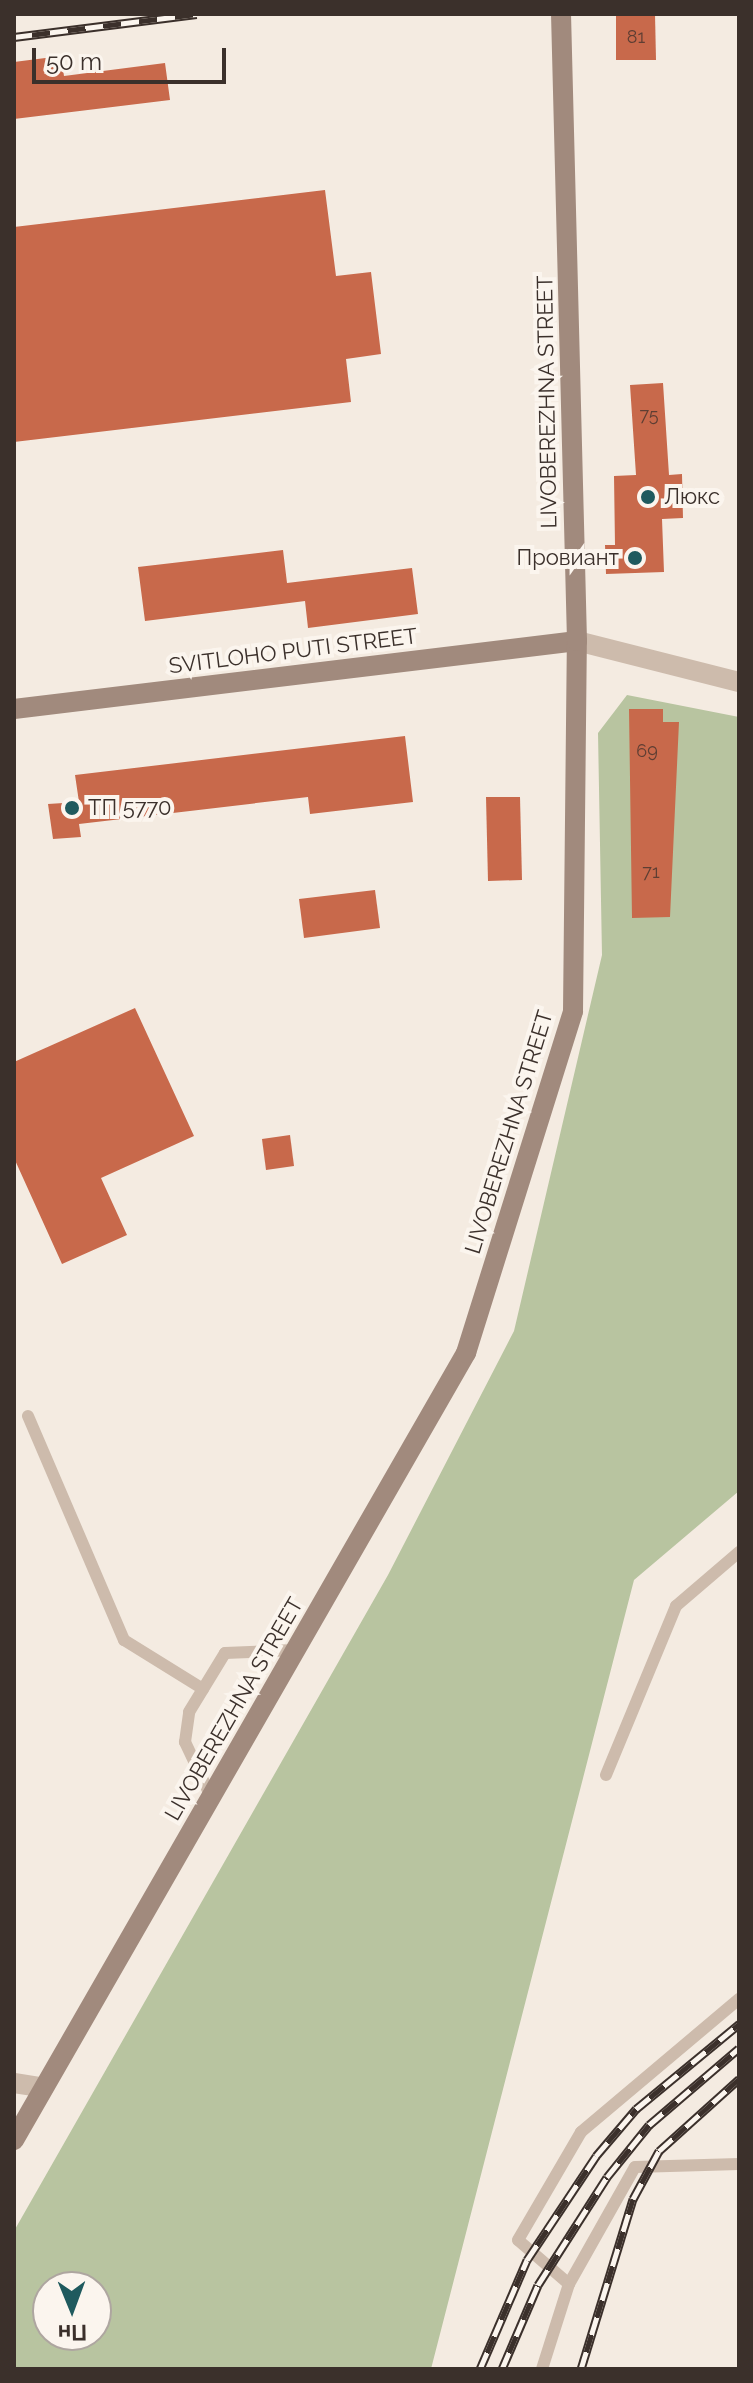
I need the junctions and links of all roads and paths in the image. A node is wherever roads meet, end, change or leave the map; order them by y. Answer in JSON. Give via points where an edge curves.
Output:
{"nodes":[{"id":1,"x":561,"y":14,"type":"edge"},
{"id":2,"x":577,"y":641,"type":"junction"},
{"id":3,"x":739,"y":682,"type":"edge"},
{"id":4,"x":14,"y":709,"type":"edge"},
{"id":5,"x":28,"y":1416,"type":"dead end"},
{"id":6,"x":739,"y":1552,"type":"edge"},
{"id":7,"x":295,"y":1650,"type":"junction"},
{"id":8,"x":203,"y":1689,"type":"junction"},
{"id":9,"x":606,"y":1775,"type":"dead end"},
{"id":10,"x":211,"y":1797,"type":"junction"},
{"id":11,"x":739,"y":1999,"type":"edge"},
{"id":12,"x":14,"y":2083,"type":"edge"},
{"id":13,"x":44,"y":2088,"type":"junction"},
{"id":14,"x":14,"y":2140,"type":"edge"},
{"id":15,"x":739,"y":2164,"type":"edge"},
{"id":16,"x":569,"y":2284,"type":"junction"},
{"id":17,"x":542,"y":2369,"type":"edge"}],
"edges":[{"from":1,"to":2,"type":"main road","name":"LIVOBEREZHNA STREET"},
{"from":2,"to":3,"type":"street"},
{"from":2,"to":4,"type":"main road","name":"SVITLOHO PUTI STREET"},
{"from":2,"to":7,"type":"main road","name":"LIVOBEREZHNA STREET","via":[[573,1011],[466,1353]]},
{"from":5,"to":8,"type":"lane","via":[[124,1640]]},
{"from":6,"to":9,"type":"lane","via":[[676,1606]]},
{"from":7,"to":8,"type":"lane","via":[[225,1653]]},
{"from":7,"to":10,"type":"main road","name":"LIVOBEREZHNA STREET"},
{"from":8,"to":10,"type":"lane","via":[[189,1712],[185,1742]]},
{"from":10,"to":13,"type":"main road","name":"LIVOBEREZHNA STREET"},
{"from":11,"to":16,"type":"lane","via":[[581,2132],[518,2240]]},
{"from":12,"to":13,"type":"street"},
{"from":13,"to":14,"type":"main road","name":"LIVOBEREZHNA STREET"},
{"from":15,"to":16,"type":"lane","via":[[635,2167]]},
{"from":16,"to":17,"type":"lane"}]}
